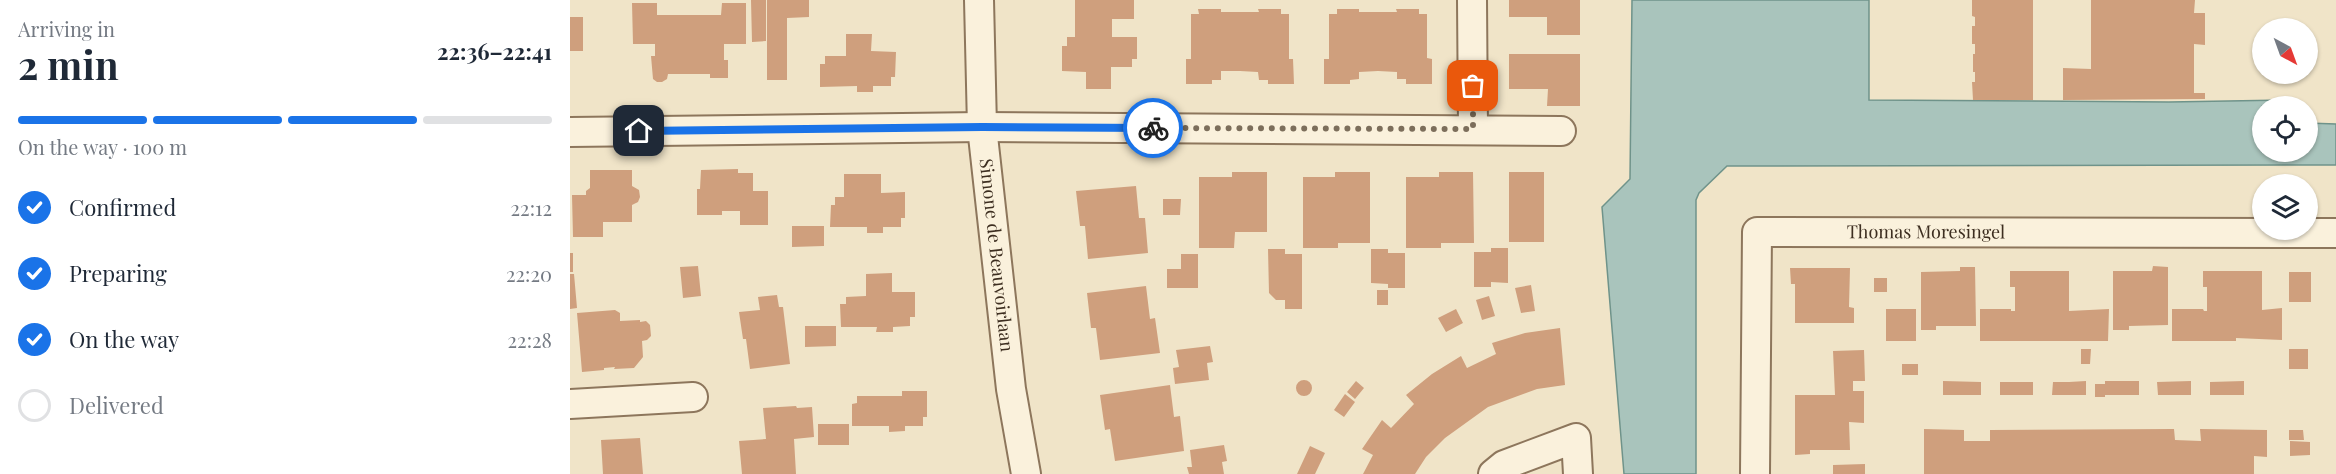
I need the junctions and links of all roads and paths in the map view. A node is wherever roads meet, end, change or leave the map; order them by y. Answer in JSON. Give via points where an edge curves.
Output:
{"nodes":[{"id":1,"x":979,"y":0,"type":"edge"},
{"id":2,"x":1472,"y":0,"type":"edge"},
{"id":3,"x":982,"y":127,"type":"junction"},
{"id":4,"x":1473,"y":129,"type":"junction"},
{"id":5,"x":1561,"y":131,"type":"dead end"},
{"id":6,"x":570,"y":132,"type":"edge"},
{"id":7,"x":2336,"y":233,"type":"edge"},
{"id":8,"x":693,"y":397,"type":"dead end"},
{"id":9,"x":570,"y":404,"type":"edge"},
{"id":10,"x":1026,"y":474,"type":"edge"},
{"id":11,"x":1493,"y":474,"type":"edge"},
{"id":12,"x":1578,"y":474,"type":"edge"},
{"id":13,"x":1755,"y":474,"type":"edge"}],
"edges":[{"from":1,"to":3,"type":"street","name":"Simone de Beauvoirlaan"},
{"from":2,"to":4,"type":"street"},
{"from":3,"to":4,"type":"street"},
{"from":3,"to":6,"type":"street"},
{"from":3,"to":10,"type":"street","name":"Simone de Beauvoirlaan","via":[[1011,389]]},
{"from":4,"to":5,"type":"street"},
{"from":7,"to":13,"type":"street","name":"Thomas Moresingel","via":[[1757,232]]},
{"from":8,"to":9,"type":"street"},
{"from":11,"to":12,"type":"street","via":[[1504,465],[1576,438]]}]}
